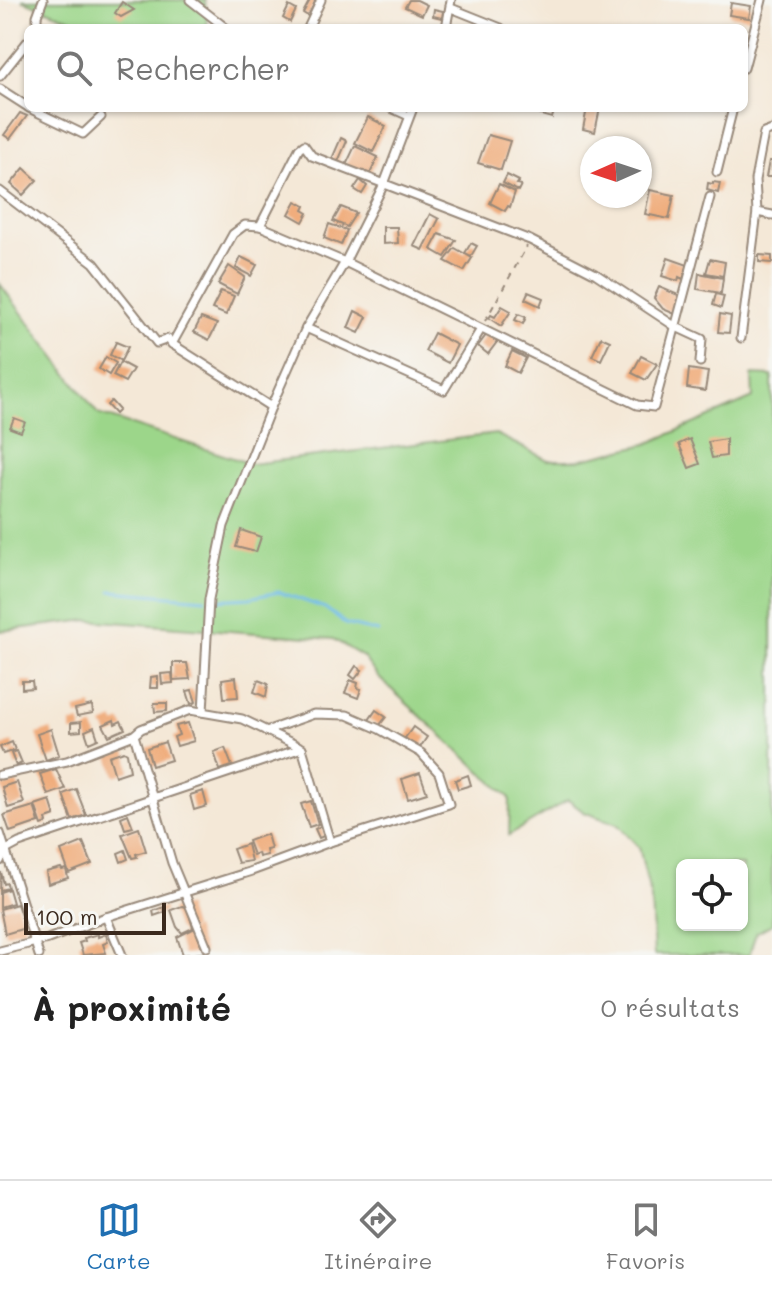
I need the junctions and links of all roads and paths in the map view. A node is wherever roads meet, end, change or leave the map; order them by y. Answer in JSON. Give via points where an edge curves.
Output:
{"nodes":[{"id":1,"x":43,"y":0,"type":"edge"},
{"id":2,"x":190,"y":0,"type":"edge"},
{"id":3,"x":321,"y":0,"type":"edge"},
{"id":4,"x":762,"y":0,"type":"edge"},
{"id":5,"x":451,"y":4,"type":"edge"},
{"id":6,"x":38,"y":24,"type":"edge"},
{"id":7,"x":221,"y":24,"type":"edge"},
{"id":8,"x":310,"y":24,"type":"edge"},
{"id":9,"x":447,"y":24,"type":"edge"},
{"id":10,"x":493,"y":24,"type":"edge"},
{"id":11,"x":24,"y":46,"type":"edge"},
{"id":12,"x":748,"y":53,"type":"edge"},
{"id":13,"x":0,"y":76,"type":"edge"},
{"id":14,"x":0,"y":89,"type":"edge"},
{"id":15,"x":24,"y":105,"type":"edge"},
{"id":16,"x":36,"y":112,"type":"edge"},
{"id":17,"x":411,"y":112,"type":"edge"},
{"id":18,"x":732,"y":112,"type":"edge"},
{"id":19,"x":101,"y":117,"type":"dead end"},
{"id":20,"x":772,"y":130,"type":"edge"},
{"id":21,"x":717,"y":172,"type":"dead end"},
{"id":22,"x":384,"y":184,"type":"junction"},
{"id":23,"x":0,"y":191,"type":"edge"},
{"id":24,"x":710,"y":197,"type":"dead end"},
{"id":25,"x":757,"y":212,"type":"junction"},
{"id":26,"x":772,"y":215,"type":"edge"},
{"id":27,"x":260,"y":226,"type":"junction"},
{"id":28,"x":530,"y":240,"type":"junction"},
{"id":29,"x":345,"y":262,"type":"junction"},
{"id":30,"x":676,"y":327,"type":"junction"},
{"id":31,"x":306,"y":328,"type":"junction"},
{"id":32,"x":481,"y":329,"type":"junction"},
{"id":33,"x":741,"y":338,"type":"dead end"},
{"id":34,"x":172,"y":344,"type":"junction"},
{"id":35,"x":700,"y":362,"type":"dead end"},
{"id":36,"x":271,"y":407,"type":"junction"},
{"id":37,"x":203,"y":712,"type":"junction"},
{"id":38,"x":266,"y":731,"type":"junction"},
{"id":39,"x":134,"y":735,"type":"junction"},
{"id":40,"x":302,"y":748,"type":"junction"},
{"id":41,"x":0,"y":775,"type":"edge"},
{"id":42,"x":151,"y":798,"type":"junction"},
{"id":43,"x":0,"y":833,"type":"edge"},
{"id":44,"x":330,"y":842,"type":"junction"},
{"id":45,"x":6,"y":850,"type":"junction"},
{"id":46,"x":0,"y":861,"type":"edge"},
{"id":47,"x":183,"y":892,"type":"junction"},
{"id":48,"x":106,"y":917,"type":"junction"},
{"id":49,"x":35,"y":942,"type":"junction"},
{"id":50,"x":207,"y":947,"type":"dead end"},
{"id":51,"x":0,"y":951,"type":"edge"},
{"id":52,"x":39,"y":955,"type":"edge"},
{"id":53,"x":122,"y":955,"type":"edge"}],
"edges":[{"from":1,"to":6,"type":"street"},
{"from":2,"to":7,"type":"street"},
{"from":3,"to":8,"type":"street"},
{"from":4,"to":12,"type":"street"},
{"from":5,"to":9,"type":"street"},
{"from":5,"to":10,"type":"street"},
{"from":11,"to":13,"type":"street"},
{"from":14,"to":15,"type":"street"},
{"from":16,"to":19,"type":"street","via":[[83,134]]},
{"from":17,"to":22,"type":"street"},
{"from":18,"to":21,"type":"street"},
{"from":20,"to":25,"type":"street","via":[[764,133],[755,180]]},
{"from":22,"to":27,"type":"street","via":[[312,156],[304,145]]},
{"from":22,"to":28,"type":"street"},
{"from":22,"to":29,"type":"street"},
{"from":23,"to":34,"type":"street","via":[[94,263],[157,343],[168,339]]},
{"from":24,"to":30,"type":"street"},
{"from":25,"to":26,"type":"street"},
{"from":25,"to":33,"type":"street"},
{"from":27,"to":29,"type":"street"},
{"from":27,"to":34,"type":"street","via":[[245,225],[233,234]]},
{"from":28,"to":30,"type":"street","via":[[596,274]]},
{"from":28,"to":32,"type":"path"},
{"from":29,"to":31,"type":"street"},
{"from":29,"to":32,"type":"street"},
{"from":30,"to":32,"type":"street","via":[[654,407],[637,405]]},
{"from":30,"to":35,"type":"street","via":[[702,339]]},
{"from":31,"to":32,"type":"street","via":[[444,390]]},
{"from":31,"to":36,"type":"street"},
{"from":34,"to":36,"type":"street"},
{"from":36,"to":37,"type":"street","via":[[224,526],[209,599]]},
{"from":37,"to":38,"type":"street","via":[[242,719]]},
{"from":37,"to":39,"type":"street","via":[[190,710]]},
{"from":38,"to":40,"type":"street"},
{"from":38,"to":44,"type":"street","via":[[314,714],[347,715],[421,753],[439,773],[449,804]]},
{"from":39,"to":41,"type":"street","via":[[67,761]]},
{"from":39,"to":42,"type":"street"},
{"from":40,"to":42,"type":"street"},
{"from":40,"to":44,"type":"street"},
{"from":42,"to":45,"type":"street"},
{"from":42,"to":47,"type":"street"},
{"from":43,"to":45,"type":"street"},
{"from":44,"to":47,"type":"street"},
{"from":45,"to":46,"type":"street"},
{"from":45,"to":49,"type":"street"},
{"from":47,"to":48,"type":"street"},
{"from":47,"to":50,"type":"street"},
{"from":48,"to":49,"type":"street"},
{"from":48,"to":53,"type":"street"},
{"from":49,"to":51,"type":"street"},
{"from":49,"to":52,"type":"street"}]}
